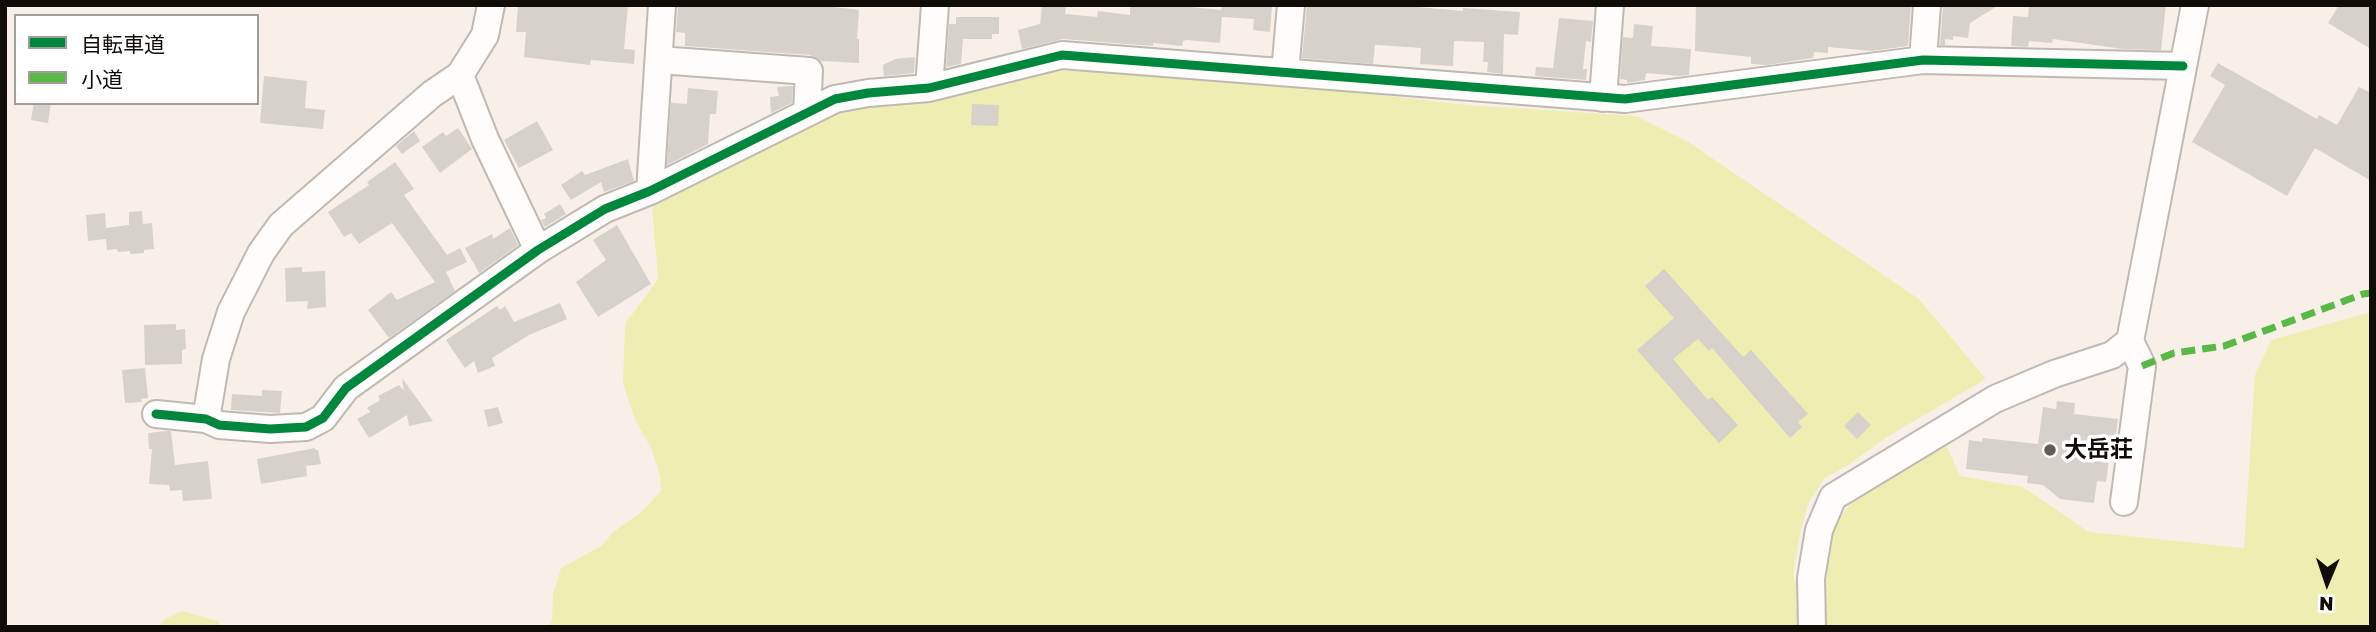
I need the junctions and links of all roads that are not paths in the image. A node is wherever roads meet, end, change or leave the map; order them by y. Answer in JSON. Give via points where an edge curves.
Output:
{"nodes":[{"id":1,"x":491,"y":5,"type":"edge"},
{"id":2,"x":662,"y":5,"type":"edge"},
{"id":3,"x":935,"y":5,"type":"edge"},
{"id":4,"x":1291,"y":5,"type":"edge"},
{"id":5,"x":1610,"y":5,"type":"edge"},
{"id":6,"x":1927,"y":5,"type":"edge"},
{"id":7,"x":2194,"y":5,"type":"edge"},
{"id":8,"x":659,"y":60,"type":"junction"},
{"id":9,"x":1923,"y":60,"type":"junction"},
{"id":10,"x":2183,"y":66,"type":"junction"},
{"id":11,"x":1285,"y":72,"type":"junction"},
{"id":12,"x":460,"y":75,"type":"junction"},
{"id":13,"x":929,"y":88,"type":"junction"},
{"id":14,"x":1603,"y":98,"type":"junction"},
{"id":15,"x":807,"y":113,"type":"junction"},
{"id":16,"x":650,"y":191,"type":"junction"},
{"id":17,"x":538,"y":250,"type":"junction"},
{"id":18,"x":2130,"y":341,"type":"junction"},
{"id":19,"x":156,"y":414,"type":"dead end"},
{"id":20,"x":206,"y":419,"type":"junction"},
{"id":21,"x":2124,"y":502,"type":"dead end"},
{"id":22,"x":1812,"y":627,"type":"edge"}],
"edges":[{"from":1,"to":12,"type":"street","via":[[485,35]]},
{"from":2,"to":8,"type":"street"},
{"from":3,"to":13,"type":"street"},
{"from":4,"to":11,"type":"street"},
{"from":5,"to":14,"type":"street"},
{"from":6,"to":9,"type":"street"},
{"from":7,"to":10,"type":"street"},
{"from":8,"to":15,"type":"street","via":[[809,71]]},
{"from":8,"to":16,"type":"street"},
{"from":9,"to":10,"type":"street"},
{"from":9,"to":14,"type":"street","via":[[1625,99]]},
{"from":10,"to":18,"type":"street"},
{"from":11,"to":13,"type":"street","via":[[1062,55]]},
{"from":11,"to":14,"type":"street"},
{"from":12,"to":17,"type":"street"},
{"from":12,"to":20,"type":"street","via":[[281,225],[230,312]]},
{"from":13,"to":15,"type":"street","via":[[835,99]]},
{"from":15,"to":16,"type":"street"},
{"from":16,"to":17,"type":"street","via":[[605,209]]},
{"from":17,"to":20,"type":"street","via":[[346,388],[323,418],[306,427],[219,425]]},
{"from":18,"to":21,"type":"street","via":[[2142,366]]},
{"from":18,"to":22,"type":"street","via":[[2112,355],[1995,399],[1833,497],[1819,530],[1811,578]]},
{"from":19,"to":20,"type":"street"}]}
